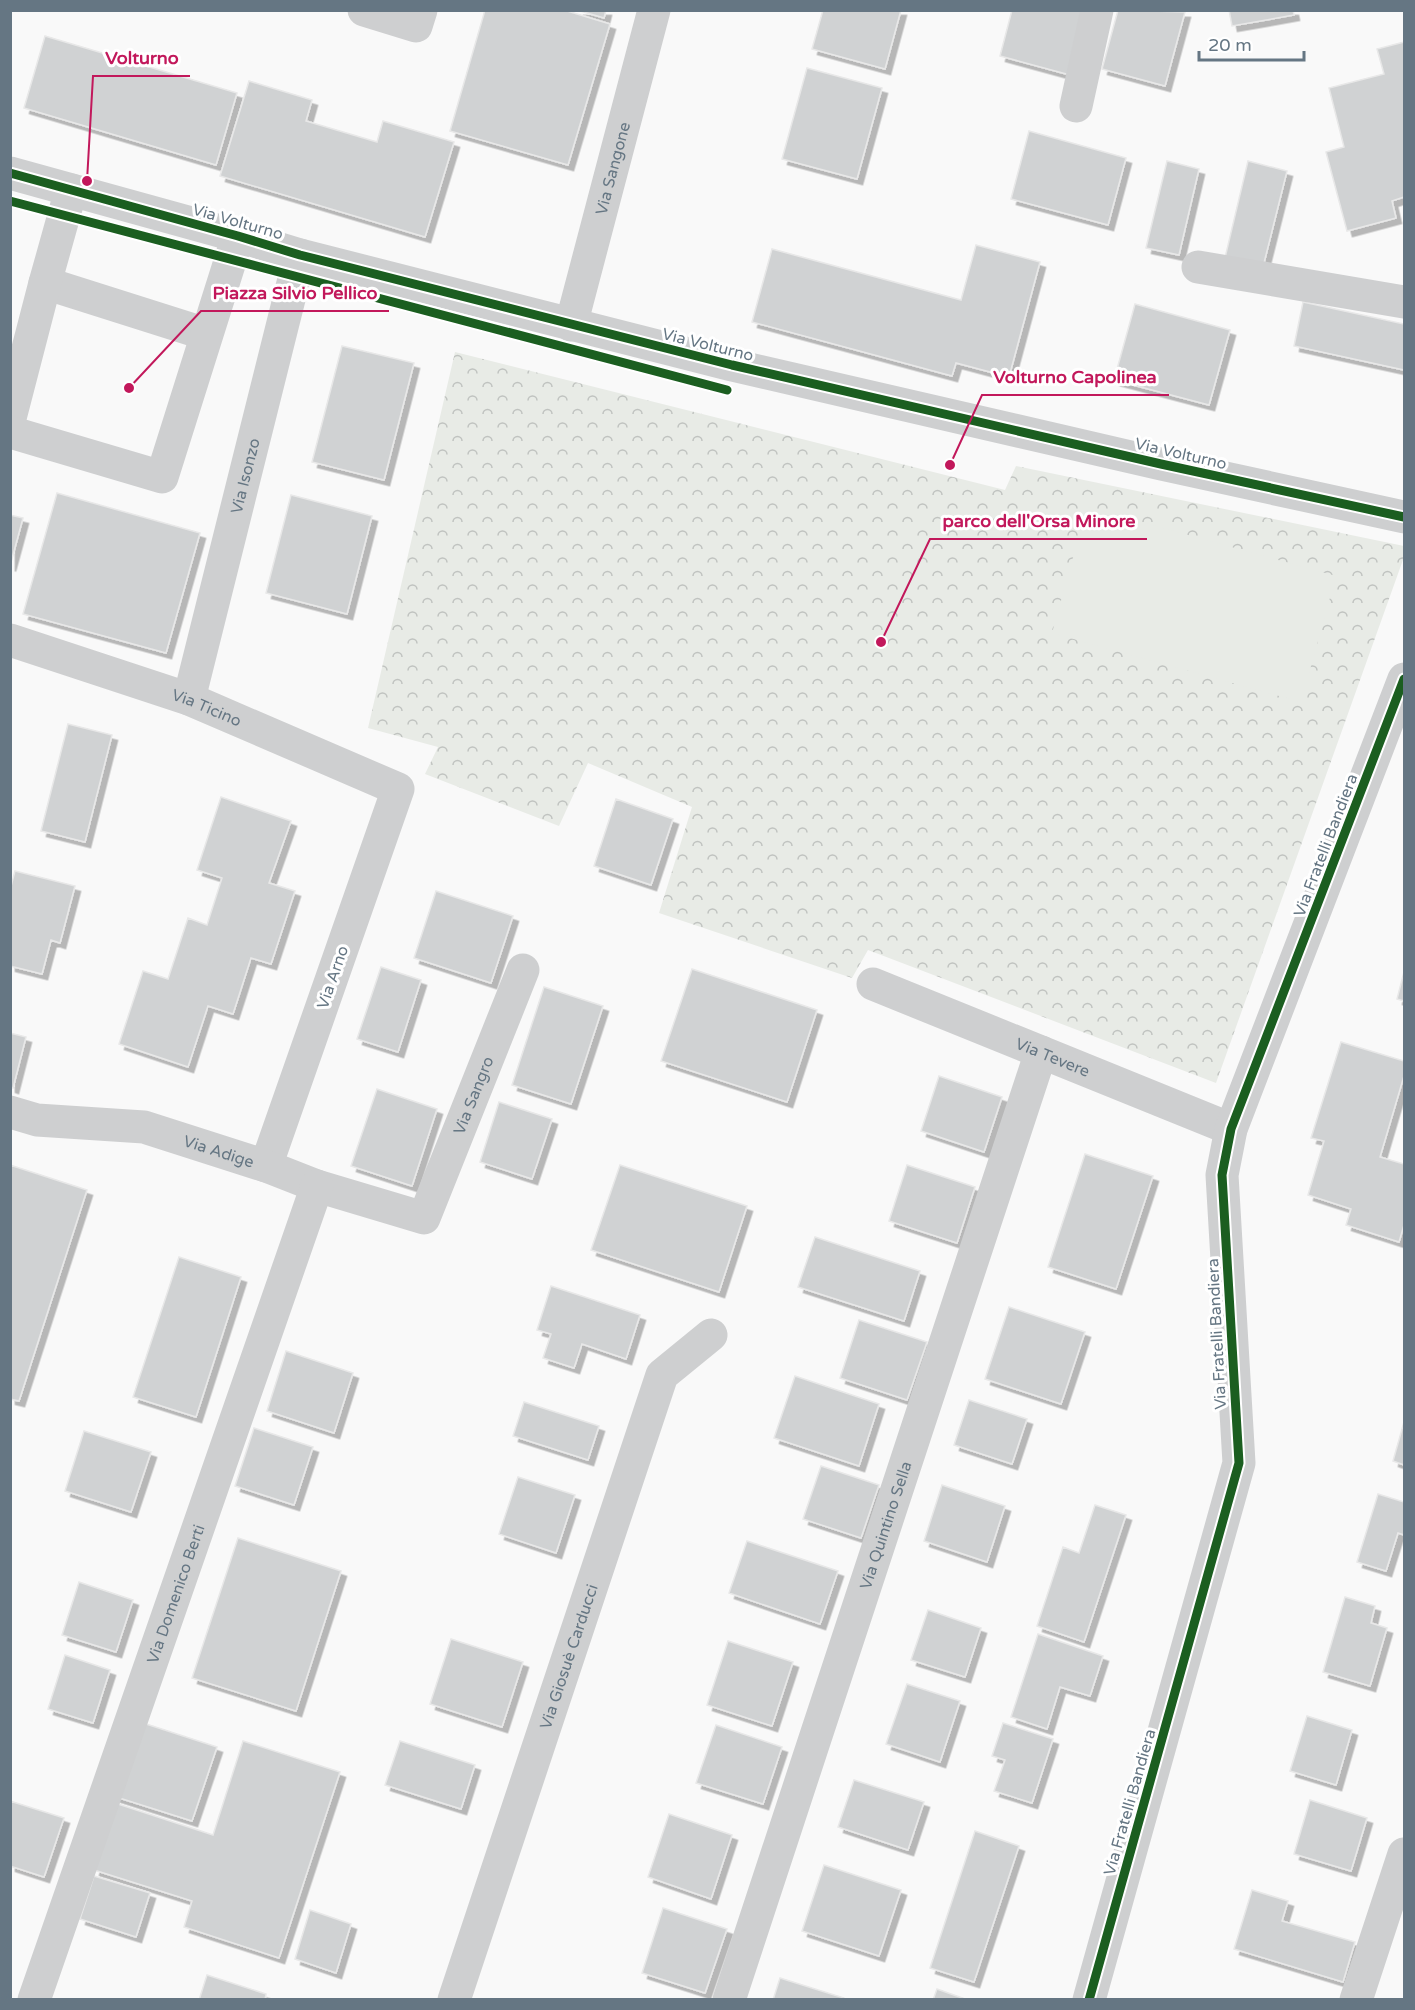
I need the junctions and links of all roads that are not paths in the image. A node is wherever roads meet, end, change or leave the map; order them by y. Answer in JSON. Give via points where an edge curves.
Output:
{"nodes":[{"id":1,"x":364,"y":10,"type":"edge"},
{"id":2,"x":421,"y":10,"type":"edge"},
{"id":3,"x":654,"y":10,"type":"edge"},
{"id":4,"x":1097,"y":10,"type":"edge"},
{"id":5,"x":1076,"y":106,"type":"dead end"},
{"id":6,"x":10,"y":173,"type":"edge"},
{"id":7,"x":71,"y":190,"type":"junction"},
{"id":8,"x":238,"y":236,"type":"junction"},
{"id":9,"x":300,"y":255,"type":"junction"},
{"id":10,"x":1198,"y":267,"type":"dead end"},
{"id":11,"x":45,"y":283,"type":"junction"},
{"id":12,"x":1404,"y":302,"type":"edge"},
{"id":13,"x":571,"y":325,"type":"junction"},
{"id":14,"x":206,"y":334,"type":"junction"},
{"id":15,"x":10,"y":418,"type":"edge"},
{"id":16,"x":10,"y":432,"type":"edge"},
{"id":17,"x":1404,"y":517,"type":"edge"},
{"id":18,"x":10,"y":640,"type":"edge"},
{"id":19,"x":1404,"y":680,"type":"edge"},
{"id":20,"x":189,"y":699,"type":"junction"},
{"id":21,"x":398,"y":789,"type":"joint"},
{"id":22,"x":523,"y":970,"type":"dead end"},
{"id":23,"x":873,"y":984,"type":"dead end"},
{"id":24,"x":1041,"y":1052,"type":"junction"},
{"id":25,"x":10,"y":1112,"type":"edge"},
{"id":26,"x":1231,"y":1129,"type":"junction"},
{"id":27,"x":266,"y":1166,"type":"junction"},
{"id":28,"x":317,"y":1186,"type":"junction"},
{"id":29,"x":424,"y":1218,"type":"joint"},
{"id":30,"x":711,"y":1335,"type":"dead end"},
{"id":31,"x":1404,"y":1854,"type":"edge"},
{"id":32,"x":34,"y":2000,"type":"edge"},
{"id":33,"x":454,"y":2000,"type":"edge"},
{"id":34,"x":729,"y":2000,"type":"edge"},
{"id":35,"x":1089,"y":2000,"type":"edge"},
{"id":36,"x":1356,"y":2000,"type":"edge"}],
"edges":[{"from":1,"to":2,"type":"street","via":[[416,26]]},
{"from":3,"to":13,"type":"street","name":"Via Sangone"},
{"from":4,"to":5,"type":"street"},
{"from":6,"to":7,"type":"street","name":"Via Volturno"},
{"from":7,"to":8,"type":"street","name":"Via Volturno"},
{"from":7,"to":11,"type":"street"},
{"from":8,"to":9,"type":"street","name":"Via Volturno"},
{"from":8,"to":14,"type":"street"},
{"from":9,"to":13,"type":"street","name":"Via Volturno"},
{"from":9,"to":20,"type":"street","name":"Via Isonzo"},
{"from":10,"to":12,"type":"street"},
{"from":11,"to":14,"type":"street"},
{"from":11,"to":15,"type":"street"},
{"from":13,"to":17,"type":"street","name":"Via Volturno","via":[[767,374]]},
{"from":14,"to":16,"type":"street","via":[[162,477]]},
{"from":18,"to":20,"type":"street","name":"Via Ticino"},
{"from":19,"to":26,"type":"street","name":"Via Fratelli Bandiera"},
{"from":20,"to":21,"type":"street","name":"Via Ticino"},
{"from":21,"to":27,"type":"street","name":"Via Arno"},
{"from":22,"to":29,"type":"street","name":"Via Sangro"},
{"from":23,"to":24,"type":"street","name":"Via Tevere"},
{"from":24,"to":26,"type":"street","name":"Via Tevere"},
{"from":24,"to":34,"type":"street","name":"Via Quintino Sella"},
{"from":25,"to":27,"type":"street","name":"Via Adige","via":[[38,1120],[144,1127]]},
{"from":26,"to":35,"type":"street","name":"Via Fratelli Bandiera","via":[[1222,1175],[1239,1463]]},
{"from":27,"to":28,"type":"street","name":"Via Adige"},
{"from":28,"to":29,"type":"street","name":"Via Adige"},
{"from":28,"to":32,"type":"street","name":"Via Domenico Berti"},
{"from":30,"to":33,"type":"street","name":"Via Giosuè Carducci","via":[[662,1375]]},
{"from":31,"to":36,"type":"street"}]}
